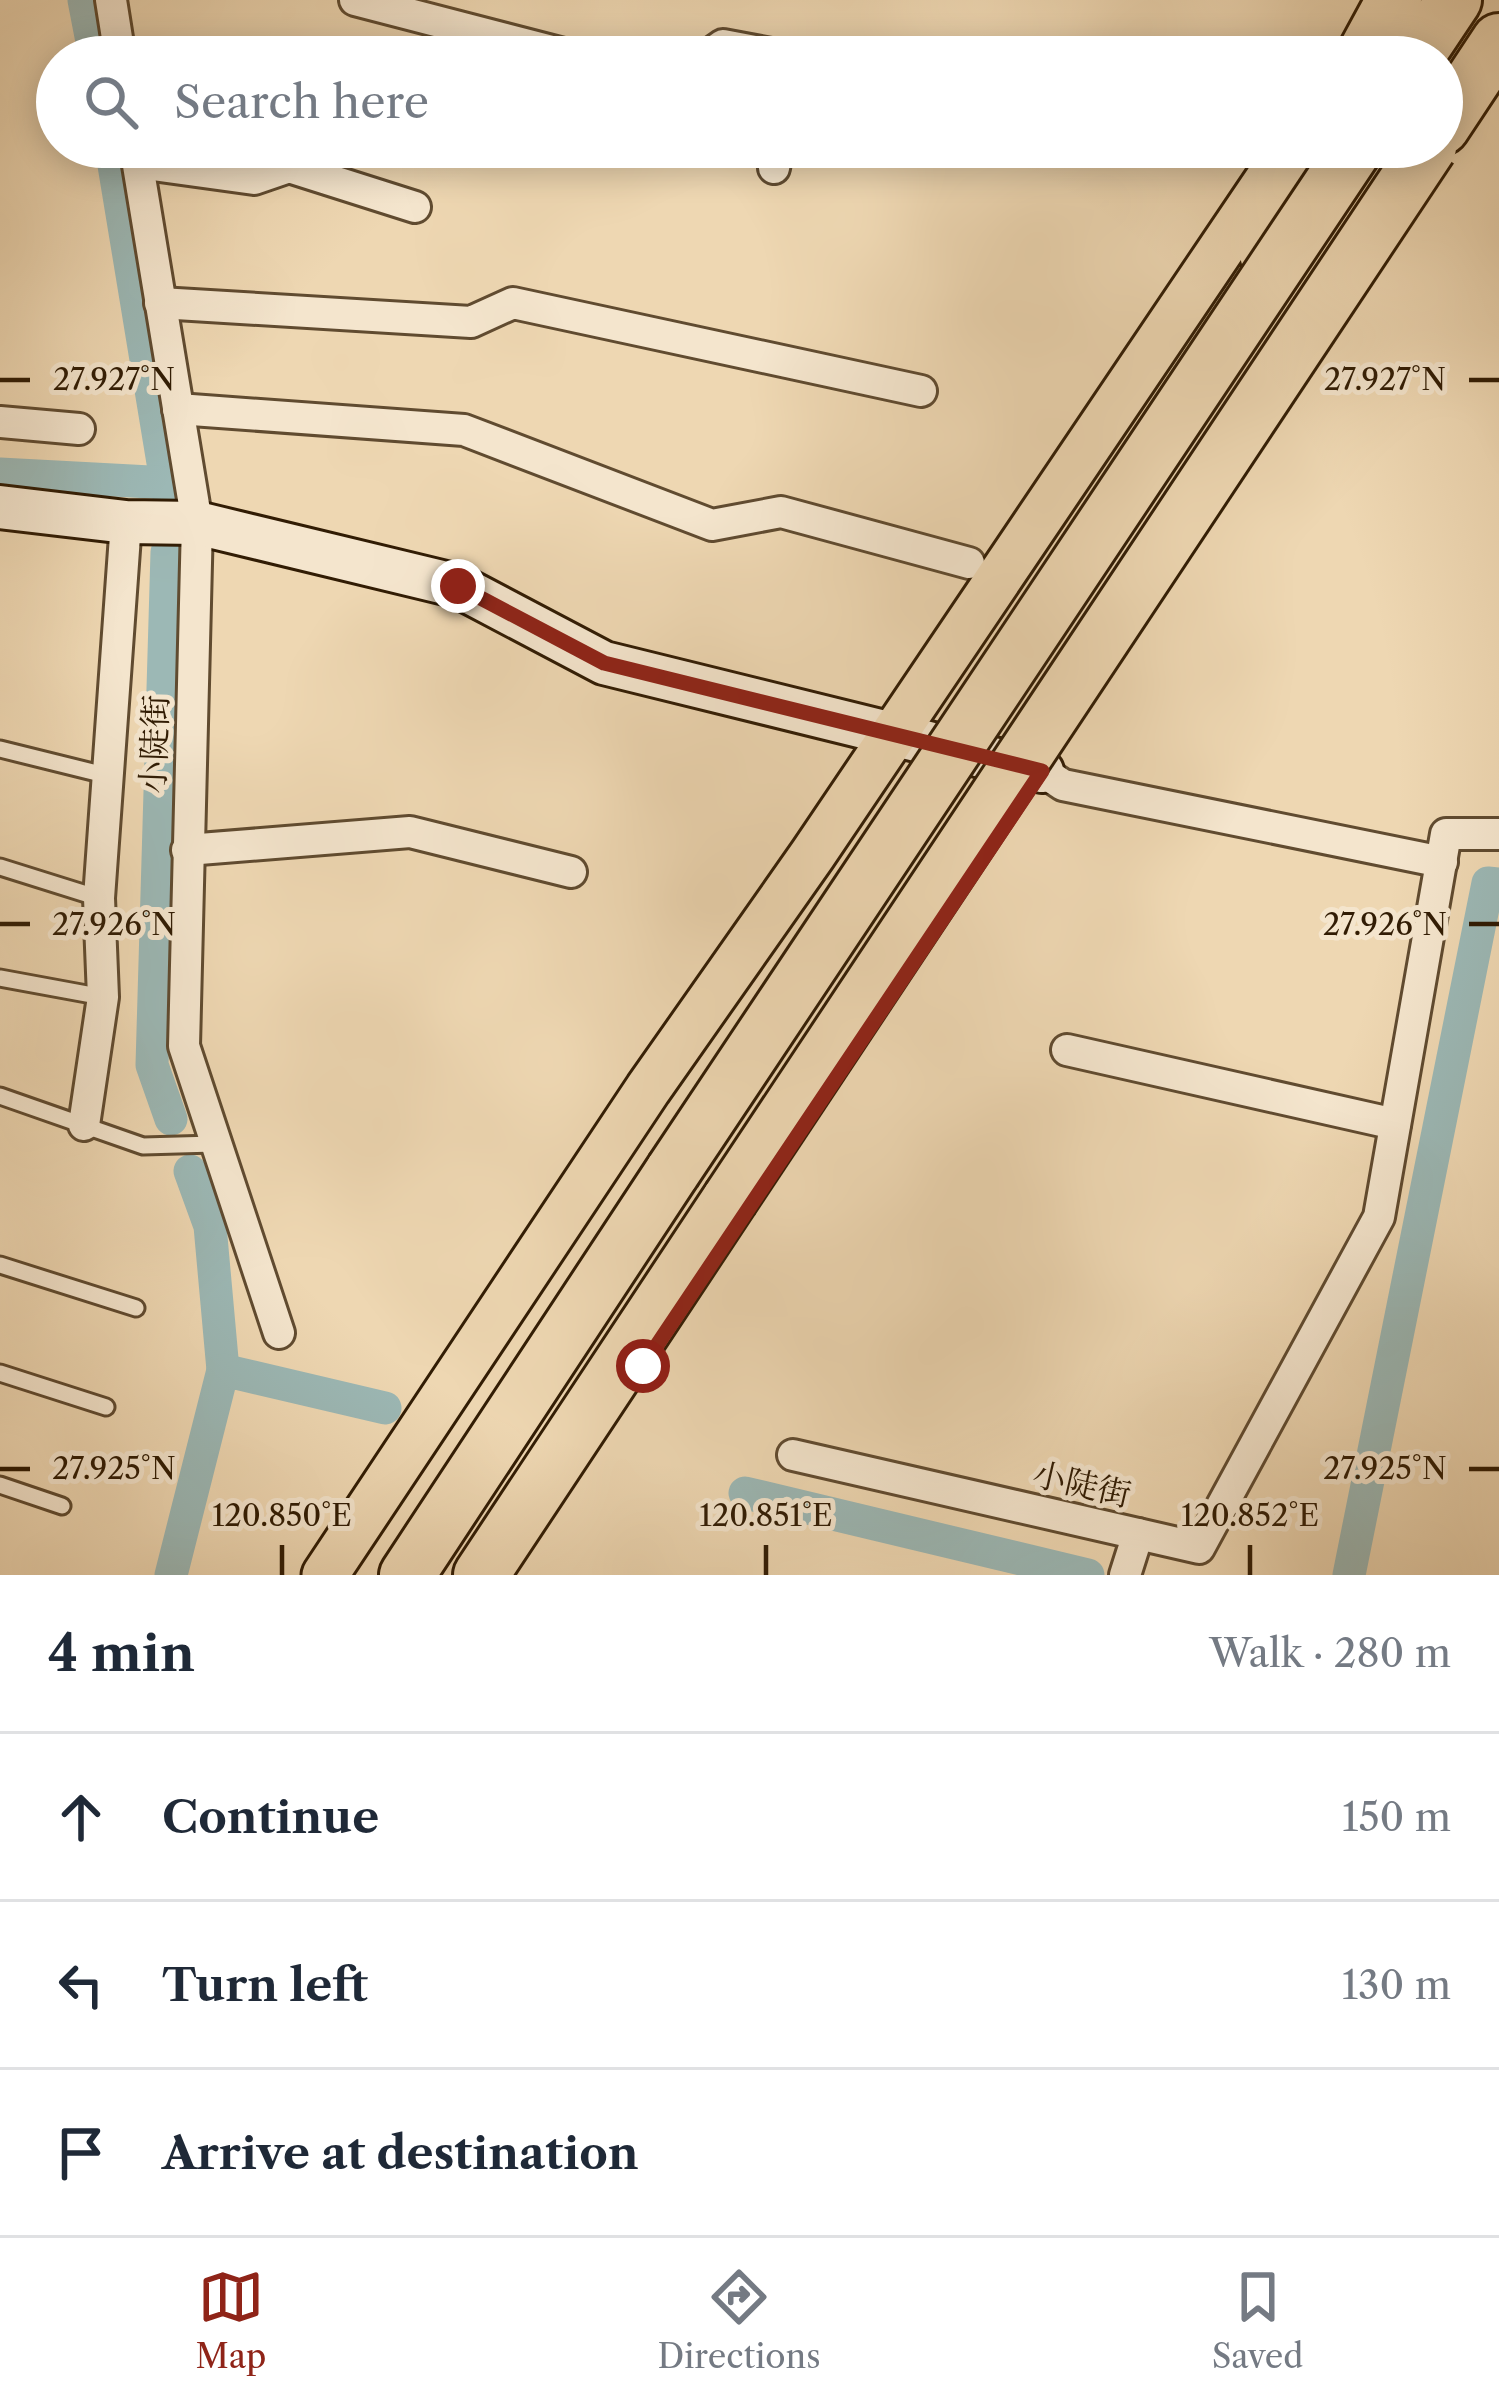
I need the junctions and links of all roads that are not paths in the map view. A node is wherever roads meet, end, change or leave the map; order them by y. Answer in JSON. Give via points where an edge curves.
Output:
{"nodes":[{"id":1,"x":111,"y":0,"type":"edge"},
{"id":2,"x":356,"y":0,"type":"edge"},
{"id":3,"x":1384,"y":0,"type":"edge"},
{"id":4,"x":1394,"y":0,"type":"edge"},
{"id":5,"x":1454,"y":0,"type":"edge"},
{"id":6,"x":117,"y":36,"type":"edge"},
{"id":7,"x":494,"y":36,"type":"edge"},
{"id":8,"x":1361,"y":36,"type":"edge"},
{"id":9,"x":1374,"y":36,"type":"edge"},
{"id":10,"x":1430,"y":36,"type":"edge"},
{"id":11,"x":1499,"y":41,"type":"edge"},
{"id":12,"x":1499,"y":66,"type":"edge"},
{"id":13,"x":1463,"y":95,"type":"edge"},
{"id":14,"x":1463,"y":118,"type":"edge"},
{"id":15,"x":138,"y":168,"type":"edge"},
{"id":16,"x":200,"y":168,"type":"edge"},
{"id":17,"x":286,"y":168,"type":"edge"},
{"id":18,"x":292,"y":168,"type":"edge"},
{"id":19,"x":1276,"y":168,"type":"edge"},
{"id":20,"x":1306,"y":168,"type":"edge"},
{"id":21,"x":1342,"y":168,"type":"edge"},
{"id":22,"x":1415,"y":168,"type":"edge"},
{"id":23,"x":1429,"y":168,"type":"edge"},
{"id":24,"x":415,"y":206,"type":"dead end"},
{"id":25,"x":160,"y":303,"type":"junction"},
{"id":26,"x":1226,"y":343,"type":"junction"},
{"id":27,"x":921,"y":391,"type":"dead end"},
{"id":28,"x":178,"y":409,"type":"junction"},
{"id":29,"x":0,"y":422,"type":"edge"},
{"id":30,"x":79,"y":429,"type":"dead end"},
{"id":31,"x":0,"y":507,"type":"edge"},
{"id":32,"x":126,"y":522,"type":"junction"},
{"id":33,"x":197,"y":523,"type":"junction"},
{"id":34,"x":969,"y":562,"type":"dead end"},
{"id":35,"x":894,"y":733,"type":"junction"},
{"id":36,"x":0,"y":749,"type":"edge"},
{"id":37,"x":1042,"y":771,"type":"junction"},
{"id":38,"x":109,"y":776,"type":"junction"},
{"id":39,"x":1499,"y":834,"type":"edge"},
{"id":40,"x":187,"y":850,"type":"junction"},
{"id":41,"x":1442,"y":862,"type":"junction"},
{"id":42,"x":0,"y":867,"type":"edge"},
{"id":43,"x":571,"y":872,"type":"dead end"},
{"id":44,"x":99,"y":898,"type":"junction"},
{"id":45,"x":0,"y":977,"type":"edge"},
{"id":46,"x":103,"y":997,"type":"junction"},
{"id":47,"x":1067,"y":1050,"type":"dead end"},
{"id":48,"x":0,"y":1096,"type":"edge"},
{"id":49,"x":1395,"y":1124,"type":"junction"},
{"id":50,"x":85,"y":1125,"type":"junction"},
{"id":51,"x":214,"y":1144,"type":"junction"},
{"id":52,"x":0,"y":1265,"type":"edge"},
{"id":53,"x":136,"y":1308,"type":"dead end"},
{"id":54,"x":279,"y":1333,"type":"dead end"},
{"id":55,"x":0,"y":1373,"type":"edge"},
{"id":56,"x":106,"y":1407,"type":"dead end"},
{"id":57,"x":793,"y":1455,"type":"dead end"},
{"id":58,"x":0,"y":1485,"type":"edge"},
{"id":59,"x":62,"y":1506,"type":"dead end"},
{"id":60,"x":1138,"y":1534,"type":"junction"},
{"id":61,"x":326,"y":1575,"type":"edge"},
{"id":62,"x":407,"y":1575,"type":"edge"},
{"id":63,"x":481,"y":1575,"type":"edge"},
{"id":64,"x":512,"y":1575,"type":"edge"},
{"id":65,"x":1125,"y":1575,"type":"edge"}],
"edges":[{"from":1,"to":6,"type":"street"},
{"from":2,"to":7,"type":"street"},
{"from":3,"to":8,"type":"main road"},
{"from":4,"to":9,"type":"highway"},
{"from":5,"to":10,"type":"highway"},
{"from":11,"to":13,"type":"highway"},
{"from":12,"to":14,"type":"main road"},
{"from":15,"to":25,"type":"street","name":"小陡街"},
{"from":16,"to":17,"type":"street","via":[[254,179]]},
{"from":18,"to":24,"type":"street"},
{"from":19,"to":35,"type":"main road"},
{"from":20,"to":26,"type":"highway","bridge":true},
{"from":21,"to":26,"type":"highway","bridge":true},
{"from":22,"to":63,"type":"highway","bridge":true},
{"from":23,"to":37,"type":"main road"},
{"from":25,"to":27,"type":"street","via":[[471,322],[514,303]]},
{"from":25,"to":28,"type":"street","name":"小陡街"},
{"from":26,"to":62,"type":"highway","bridge":true},
{"from":28,"to":33,"type":"street","name":"小陡街"},
{"from":28,"to":34,"type":"street","via":[[464,430],[712,524],[781,512]]},
{"from":29,"to":30,"type":"street"},
{"from":31,"to":32,"type":"street"},
{"from":32,"to":33,"type":"street"},
{"from":32,"to":38,"type":"street"},
{"from":33,"to":35,"type":"street","via":[[458,586],[604,663]]},
{"from":33,"to":40,"type":"street","name":"小陡街"},
{"from":35,"to":37,"type":"street"},
{"from":35,"to":61,"type":"main road"},
{"from":36,"to":38,"type":"lane"},
{"from":37,"to":41,"type":"street","via":[[1064,785]]},
{"from":37,"to":64,"type":"main road"},
{"from":38,"to":44,"type":"street"},
{"from":39,"to":41,"type":"street","via":[[1447,834]]},
{"from":40,"to":43,"type":"street","via":[[410,832]]},
{"from":40,"to":51,"type":"street","name":"小陡街","via":[[184,1046]]},
{"from":41,"to":49,"type":"street"},
{"from":42,"to":44,"type":"lane"},
{"from":44,"to":46,"type":"street"},
{"from":45,"to":46,"type":"lane"},
{"from":46,"to":50,"type":"street"},
{"from":47,"to":49,"type":"street"},
{"from":48,"to":50,"type":"lane"},
{"from":49,"to":60,"type":"street","name":"小陡街","via":[[1379,1216],[1199,1548]]},
{"from":50,"to":51,"type":"lane","via":[[143,1146]]},
{"from":51,"to":54,"type":"street","name":"小陡街"},
{"from":52,"to":53,"type":"lane"},
{"from":55,"to":56,"type":"lane"},
{"from":57,"to":60,"type":"street","name":"小陡街"},
{"from":58,"to":59,"type":"lane"},
{"from":60,"to":65,"type":"street"}]}
